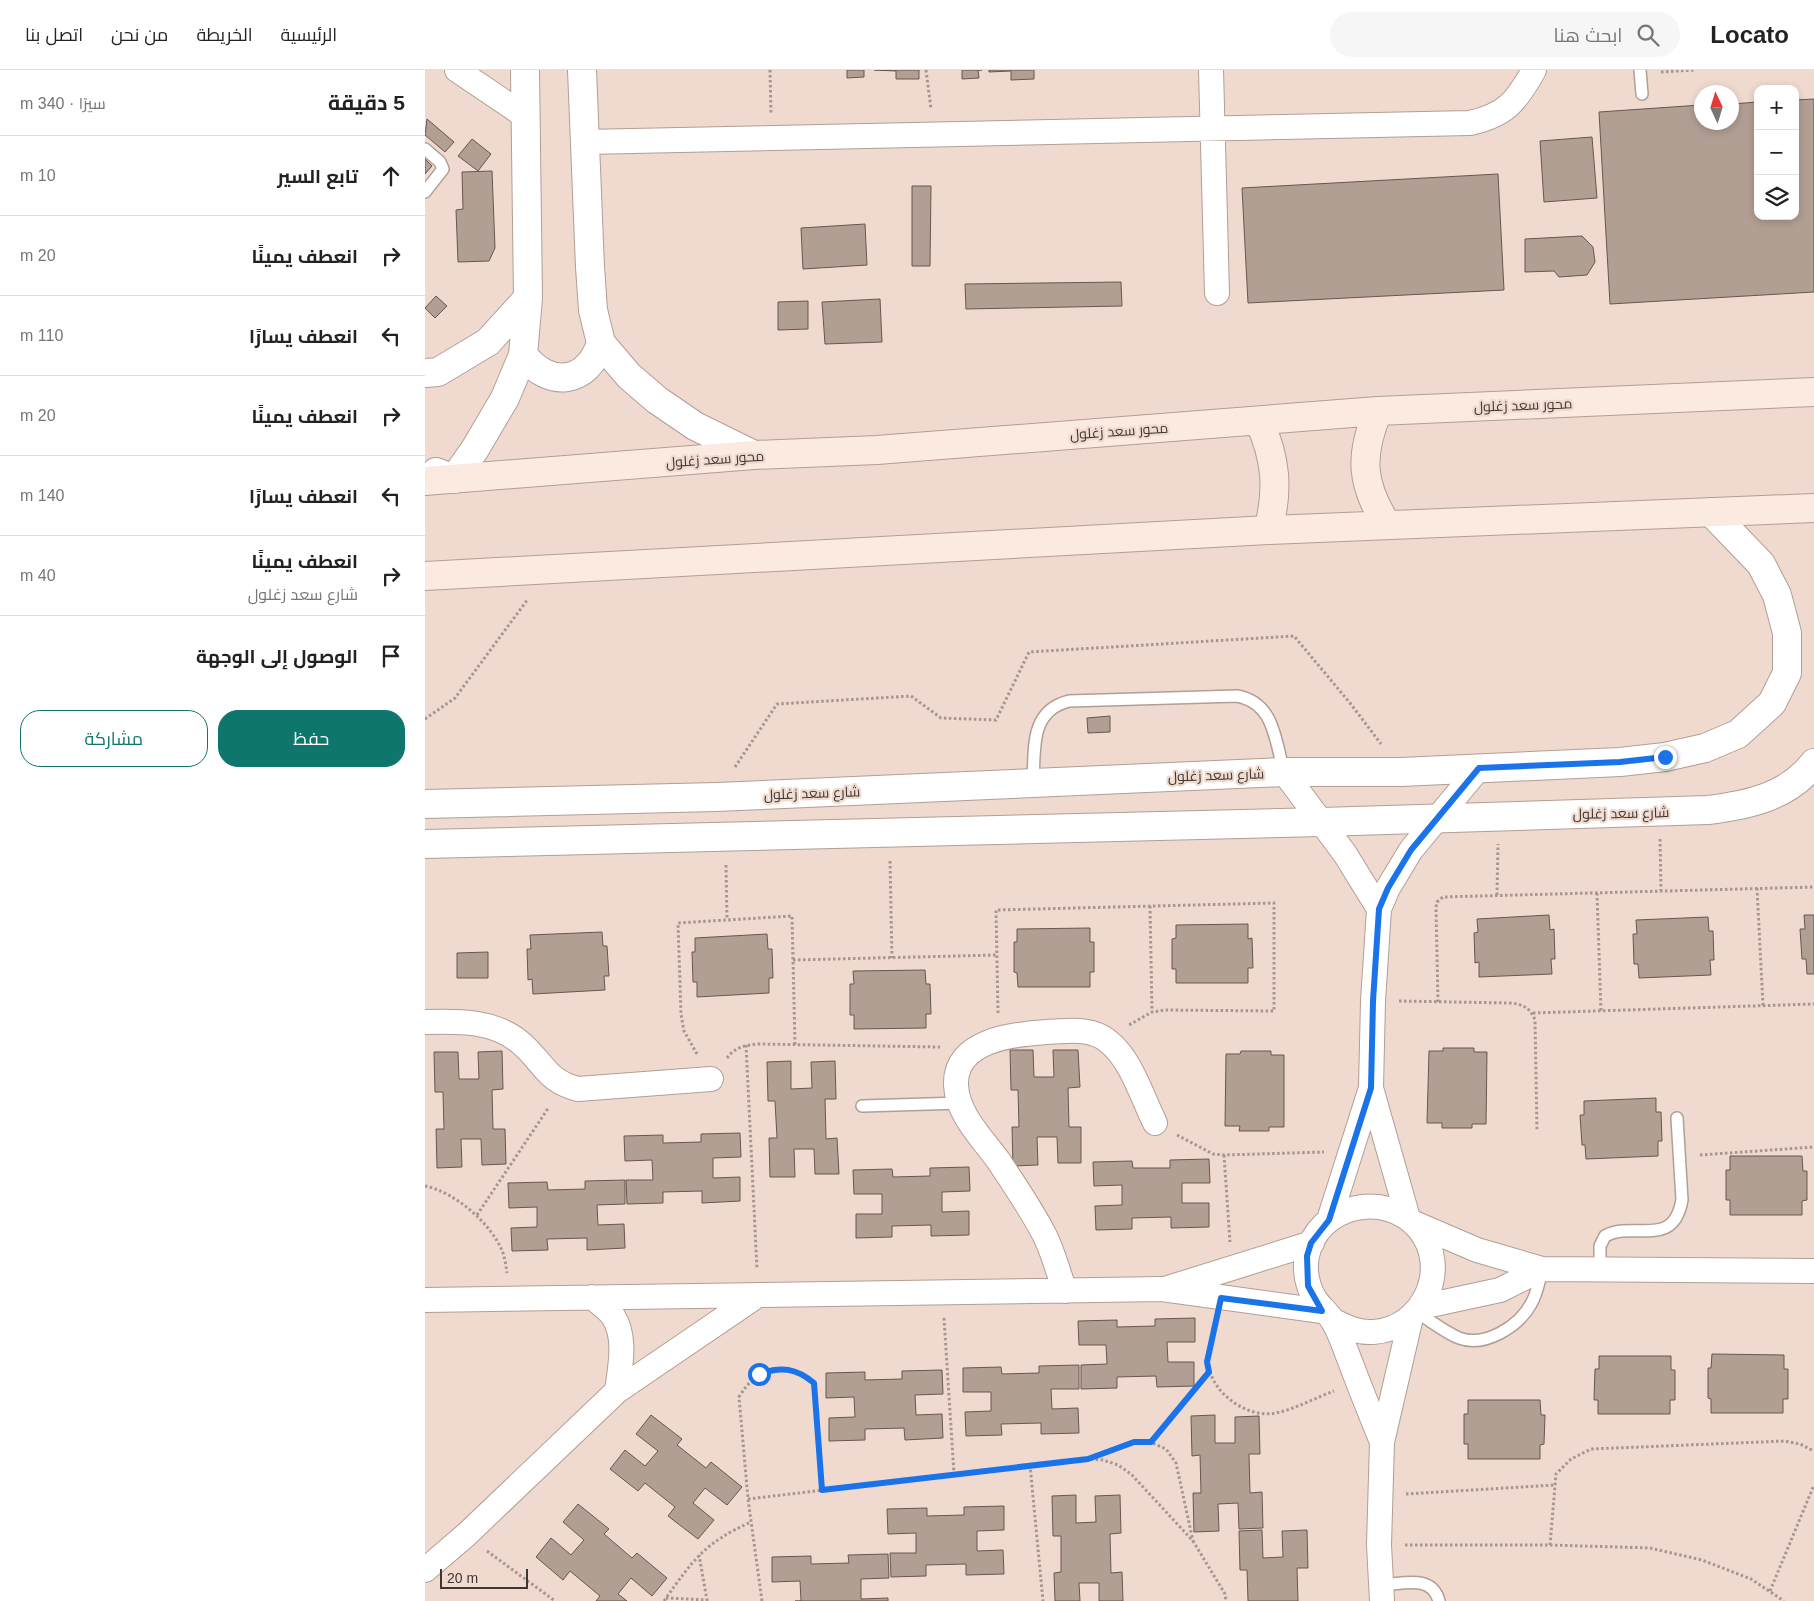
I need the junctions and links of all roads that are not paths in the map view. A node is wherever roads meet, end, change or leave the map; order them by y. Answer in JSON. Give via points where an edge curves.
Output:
{"nodes":[{"id":1,"x":457,"y":70,"type":"edge"},
{"id":2,"x":525,"y":70,"type":"edge"},
{"id":3,"x":582,"y":70,"type":"edge"},
{"id":4,"x":1211,"y":70,"type":"edge"},
{"id":5,"x":1534,"y":70,"type":"edge"},
{"id":6,"x":1640,"y":72,"type":"edge"},
{"id":7,"x":1642,"y":94,"type":"dead end"},
{"id":8,"x":525,"y":116,"type":"junction"},
{"id":9,"x":1213,"y":130,"type":"junction"},
{"id":10,"x":584,"y":142,"type":"junction"},
{"id":11,"x":425,"y":149,"type":"edge"},
{"id":12,"x":425,"y":192,"type":"edge"},
{"id":13,"x":1217,"y":293,"type":"dead end"},
{"id":14,"x":528,"y":298,"type":"junction"},
{"id":15,"x":601,"y":343,"type":"junction"},
{"id":16,"x":523,"y":355,"type":"junction"},
{"id":17,"x":425,"y":373,"type":"edge"},
{"id":18,"x":1814,"y":392,"type":"edge"},
{"id":19,"x":1378,"y":411,"type":"junction"},
{"id":20,"x":1259,"y":421,"type":"junction"},
{"id":21,"x":754,"y":455,"type":"junction"},
{"id":22,"x":425,"y":468,"type":"edge"},
{"id":23,"x":454,"y":479,"type":"junction"},
{"id":24,"x":425,"y":481,"type":"edge"},
{"id":25,"x":1814,"y":508,"type":"edge"},
{"id":26,"x":1711,"y":512,"type":"junction"},
{"id":27,"x":1387,"y":525,"type":"junction"},
{"id":28,"x":1268,"y":530,"type":"junction"},
{"id":29,"x":425,"y":576,"type":"edge"},
{"id":30,"x":1814,"y":763,"type":"edge"},
{"id":31,"x":1479,"y":768,"type":"junction"},
{"id":32,"x":1284,"y":772,"type":"junction"},
{"id":33,"x":1033,"y":783,"type":"junction"},
{"id":34,"x":425,"y":804,"type":"edge"},
{"id":35,"x":1437,"y":817,"type":"junction"},
{"id":36,"x":1321,"y":822,"type":"junction"},
{"id":37,"x":425,"y":845,"type":"edge"},
{"id":38,"x":1379,"y":909,"type":"junction"},
{"id":39,"x":425,"y":1022,"type":"edge"},
{"id":40,"x":711,"y":1079,"type":"road end"},
{"id":41,"x":1371,"y":1088,"type":"junction"},
{"id":42,"x":961,"y":1103,"type":"junction"},
{"id":43,"x":862,"y":1106,"type":"dead end"},
{"id":44,"x":1677,"y":1118,"type":"dead end"},
{"id":45,"x":1155,"y":1123,"type":"road end"},
{"id":46,"x":1329,"y":1220,"type":"junction"},
{"id":47,"x":1411,"y":1221,"type":"junction"},
{"id":48,"x":1311,"y":1243,"type":"junction"},
{"id":49,"x":1542,"y":1269,"type":"junction"},
{"id":50,"x":1600,"y":1270,"type":"junction"},
{"id":51,"x":1814,"y":1271,"type":"edge"},
{"id":52,"x":1162,"y":1290,"type":"junction"},
{"id":53,"x":1065,"y":1291,"type":"junction"},
{"id":54,"x":758,"y":1295,"type":"junction"},
{"id":55,"x":592,"y":1297,"type":"junction"},
{"id":56,"x":425,"y":1300,"type":"edge"},
{"id":57,"x":1416,"y":1312,"type":"junction"},
{"id":58,"x":1328,"y":1316,"type":"junction"},
{"id":59,"x":617,"y":1391,"type":"junction"},
{"id":60,"x":1382,"y":1442,"type":"junction"},
{"id":61,"x":425,"y":1570,"type":"edge"},
{"id":62,"x":1382,"y":1593,"type":"edge"},
{"id":63,"x":1439,"y":1601,"type":"edge"}],
"edges":[{"from":1,"to":8,"type":"street"},
{"from":2,"to":8,"type":"street"},
{"from":3,"to":10,"type":"street"},
{"from":4,"to":9,"type":"street"},
{"from":5,"to":9,"type":"street","via":[[1509,107],[1491,118],[1470,123]]},
{"from":6,"to":7,"type":"lane"},
{"from":8,"to":14,"type":"street"},
{"from":9,"to":10,"type":"street"},
{"from":9,"to":13,"type":"street"},
{"from":10,"to":15,"type":"street","via":[[593,310]]},
{"from":11,"to":12,"type":"lane","via":[[443,169]]},
{"from":14,"to":16,"type":"street"},
{"from":14,"to":17,"type":"street","via":[[488,342],[438,372]]},
{"from":15,"to":16,"type":"street","via":[[596,359],[583,372],[567,378],[549,377],[534,369]]},
{"from":15,"to":21,"type":"street","via":[[629,376],[657,400],[695,426]]},
{"from":16,"to":23,"type":"street","via":[[505,398]]},
{"from":18,"to":19,"type":"main road","name":"محور سعد زغلول"},
{"from":19,"to":20,"type":"main road","name":"محور سعد زغلول"},
{"from":19,"to":27,"type":"main road","via":[[1367,442],[1366,482]]},
{"from":20,"to":21,"type":"main road","name":"محور سعد زغلول","via":[[877,450]]},
{"from":20,"to":28,"type":"main road","via":[[1268,441],[1276,478],[1274,508]]},
{"from":21,"to":23,"type":"main road","name":"محور سعد زغلول"},
{"from":22,"to":23,"type":"street"},
{"from":23,"to":24,"type":"main road","name":"محور سعد زغلول"},
{"from":25,"to":26,"type":"main road"},
{"from":26,"to":27,"type":"main road"},
{"from":26,"to":31,"type":"street","name":"شارع سعد زغلول","via":[[1761,564],[1777,595],[1787,633],[1787,673],[1771,703],[1738,734],[1705,748],[1665,757]]},
{"from":27,"to":28,"type":"main road"},
{"from":28,"to":29,"type":"main road"},
{"from":30,"to":35,"type":"street","name":"شارع سعد زغلول","via":[[1790,785],[1766,800],[1733,807],[1660,812]]},
{"from":31,"to":32,"type":"street","name":"شارع سعد زغلول"},
{"from":31,"to":35,"type":"street"},
{"from":32,"to":33,"type":"street","name":"شارع سعد زغلول"},
{"from":32,"to":33,"type":"lane","via":[[1268,716],[1263,707],[1247,697],[1069,700],[1049,709],[1040,722]]},
{"from":32,"to":36,"type":"street"},
{"from":33,"to":34,"type":"street","name":"شارع سعد زغلول","via":[[716,797]]},
{"from":35,"to":36,"type":"street","name":"شارع سعد زغلول"},
{"from":35,"to":38,"type":"street","via":[[1399,869]]},
{"from":36,"to":37,"type":"street","name":"شارع سعد زغلول"},
{"from":36,"to":38,"type":"street"},
{"from":38,"to":41,"type":"street"},
{"from":39,"to":40,"type":"street","via":[[468,1021],[497,1028],[523,1044],[551,1078],[564,1086],[578,1089]]},
{"from":41,"to":46,"type":"street"},
{"from":41,"to":47,"type":"street"},
{"from":42,"to":43,"type":"lane"},
{"from":42,"to":45,"type":"street","via":[[956,1086],[957,1070],[967,1056],[989,1043],[1015,1034],[1082,1030],[1107,1040],[1123,1056]]},
{"from":42,"to":53,"type":"street","via":[[965,1115],[1045,1236]]},
{"from":44,"to":50,"type":"lane","via":[[1680,1212],[1664,1229],[1616,1232],[1605,1236],[1600,1246]]},
{"from":46,"to":47,"type":"street","via":[[1360,1206],[1377,1206],[1393,1210]]},
{"from":46,"to":48,"type":"street"},
{"from":47,"to":49,"type":"street","via":[[1477,1250]]},
{"from":47,"to":57,"type":"street","via":[[1424,1235],[1434,1264],[1433,1279]]},
{"from":48,"to":52,"type":"street"},
{"from":48,"to":58,"type":"street","via":[[1307,1256],[1308,1286]]},
{"from":49,"to":50,"type":"street"},
{"from":49,"to":57,"type":"street","via":[[1500,1290]]},
{"from":49,"to":57,"type":"lane","via":[[1528,1310],[1515,1323],[1484,1339],[1458,1338]]},
{"from":50,"to":51,"type":"street"},
{"from":52,"to":53,"type":"street"},
{"from":52,"to":58,"type":"street"},
{"from":53,"to":54,"type":"street"},
{"from":54,"to":55,"type":"street"},
{"from":54,"to":59,"type":"street"},
{"from":55,"to":56,"type":"street"},
{"from":55,"to":59,"type":"street","via":[[613,1315],[618,1329],[621,1346]]},
{"from":57,"to":58,"type":"street","via":[[1394,1328],[1373,1332],[1352,1330]]},
{"from":57,"to":60,"type":"street"},
{"from":58,"to":60,"type":"street"},
{"from":59,"to":61,"type":"street","via":[[467,1535]]},
{"from":60,"to":62,"type":"street","via":[[1379,1495]]},
{"from":62,"to":63,"type":"lane","via":[[1429,1584]]}]}
